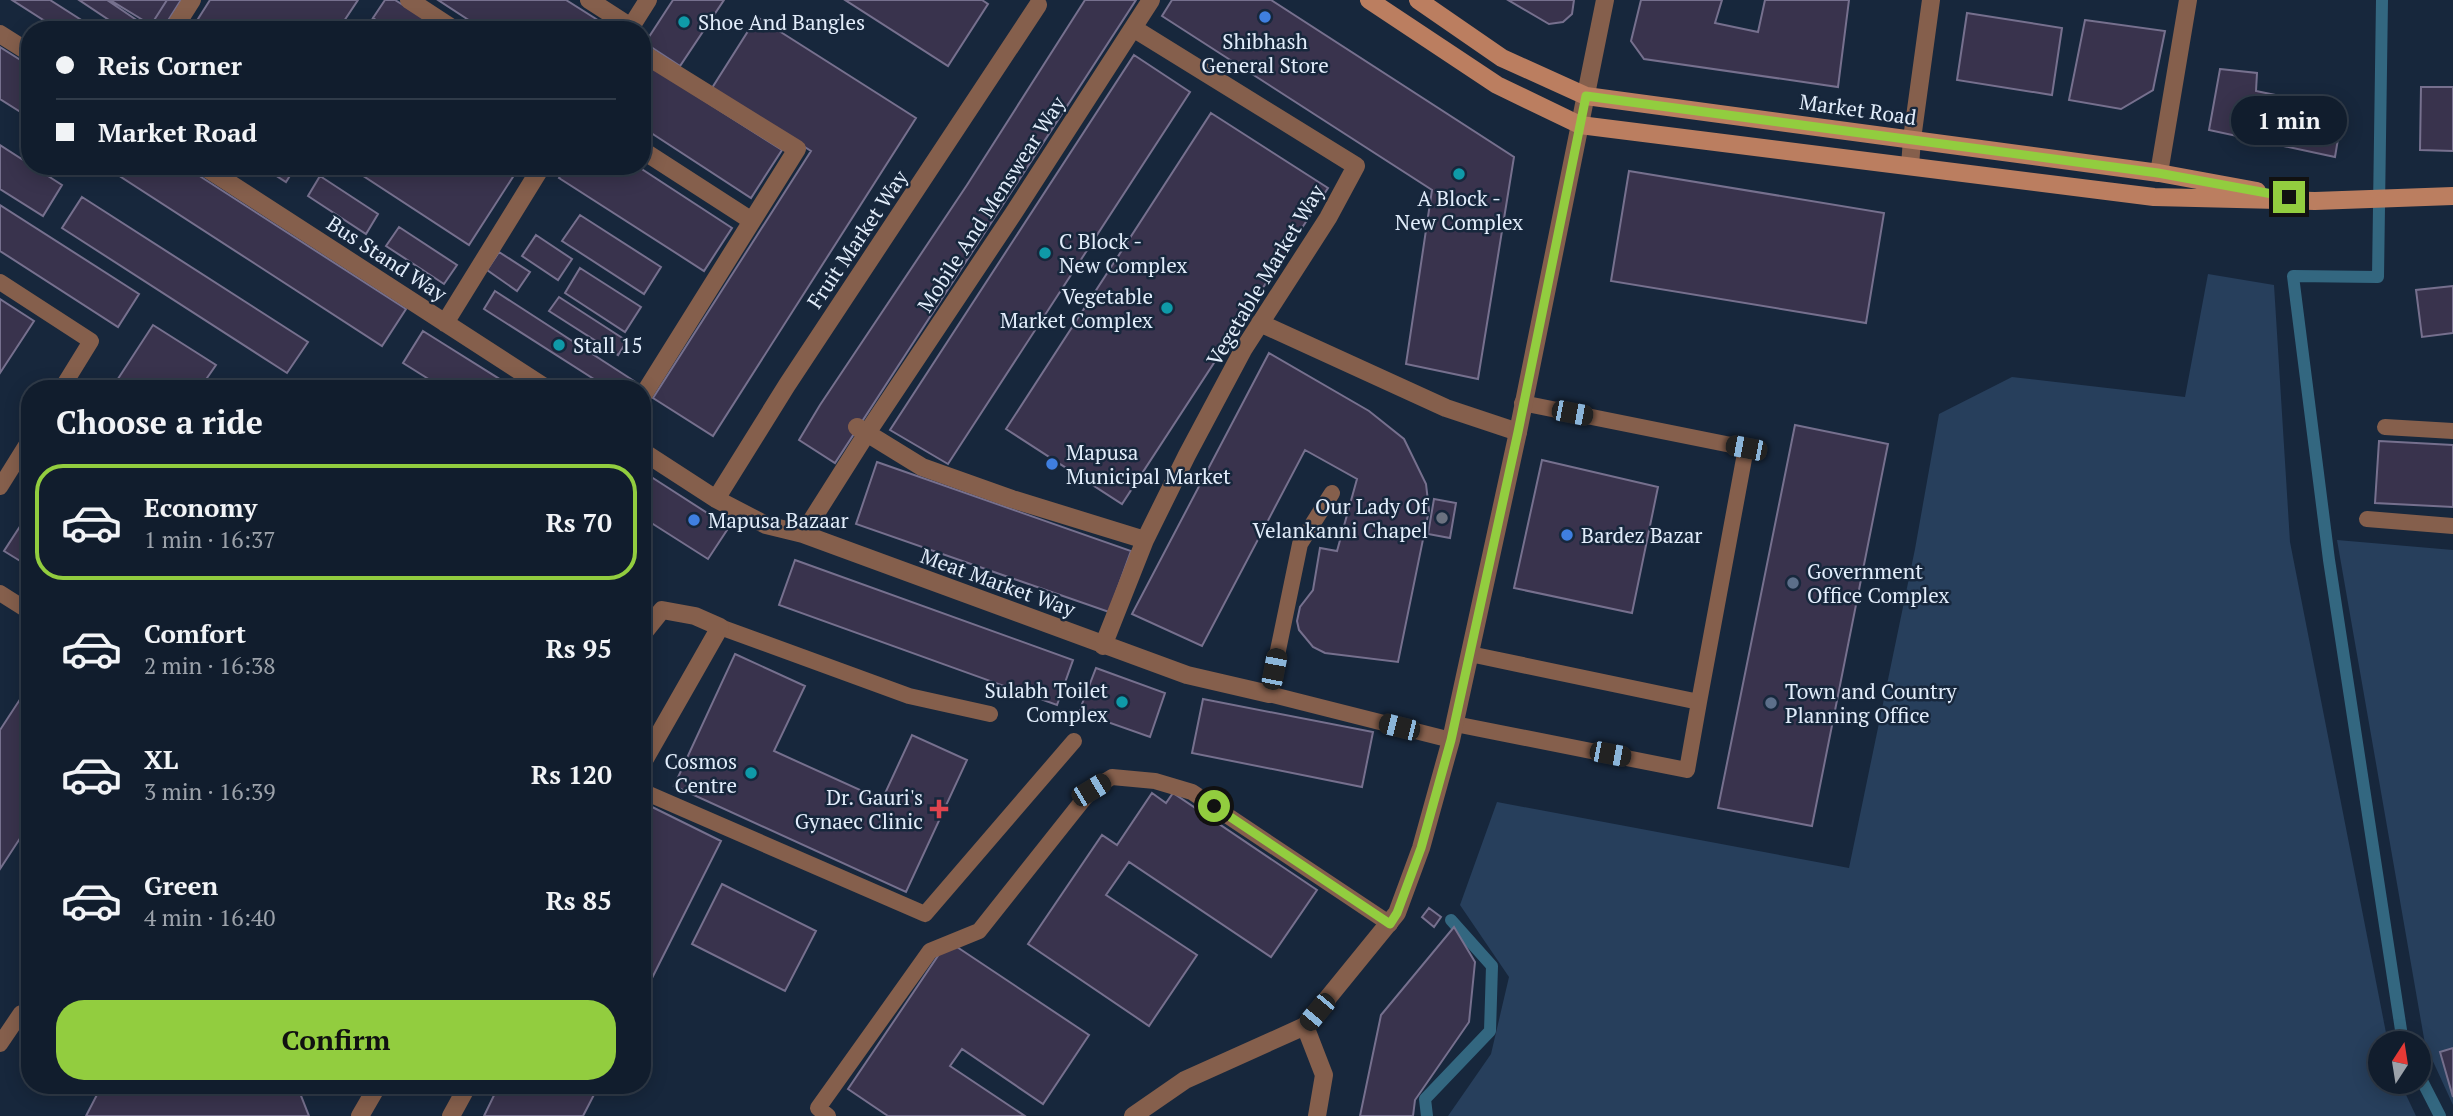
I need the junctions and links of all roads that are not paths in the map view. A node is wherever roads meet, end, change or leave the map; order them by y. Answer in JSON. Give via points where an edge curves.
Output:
{"nodes":[{"id":1,"x":192,"y":0,"type":"edge"},
{"id":2,"x":409,"y":0,"type":"edge"},
{"id":3,"x":589,"y":0,"type":"edge"},
{"id":4,"x":648,"y":0,"type":"edge"},
{"id":5,"x":1151,"y":0,"type":"edge"},
{"id":6,"x":1369,"y":0,"type":"edge"},
{"id":7,"x":1419,"y":0,"type":"edge"},
{"id":8,"x":1605,"y":0,"type":"edge"},
{"id":9,"x":1931,"y":0,"type":"edge"},
{"id":10,"x":2188,"y":0,"type":"edge"},
{"id":11,"x":1038,"y":5,"type":"dead end"},
{"id":12,"x":179,"y":21,"type":"edge"},
{"id":13,"x":441,"y":21,"type":"edge"},
{"id":14,"x":620,"y":21,"type":"edge"},
{"id":15,"x":634,"y":21,"type":"edge"},
{"id":16,"x":1133,"y":28,"type":"junction"},
{"id":17,"x":0,"y":34,"type":"edge"},
{"id":18,"x":21,"y":47,"type":"edge"},
{"id":19,"x":651,"y":59,"type":"edge"},
{"id":20,"x":1586,"y":96,"type":"junction"},
{"id":21,"x":1580,"y":125,"type":"junction"},
{"id":22,"x":1912,"y":139,"type":"junction"},
{"id":23,"x":651,"y":156,"type":"edge"},
{"id":24,"x":1910,"y":166,"type":"junction"},
{"id":25,"x":2158,"y":173,"type":"junction"},
{"id":26,"x":218,"y":175,"type":"edge"},
{"id":27,"x":536,"y":175,"type":"edge"},
{"id":28,"x":2453,"y":196,"type":"edge"},
{"id":29,"x":2315,"y":201,"type":"junction"},
{"id":30,"x":752,"y":221,"type":"junction"},
{"id":31,"x":0,"y":282,"type":"edge"},
{"id":32,"x":445,"y":323,"type":"junction"},
{"id":33,"x":1260,"y":323,"type":"junction"},
{"id":34,"x":67,"y":380,"type":"edge"},
{"id":35,"x":534,"y":380,"type":"edge"},
{"id":36,"x":651,"y":383,"type":"edge"},
{"id":37,"x":1522,"y":403,"type":"junction"},
{"id":38,"x":2385,"y":426,"type":"dead end"},
{"id":39,"x":862,"y":430,"type":"junction"},
{"id":40,"x":2453,"y":431,"type":"edge"},
{"id":41,"x":1518,"y":432,"type":"junction"},
{"id":42,"x":21,"y":452,"type":"edge"},
{"id":43,"x":651,"y":457,"type":"edge"},
{"id":44,"x":1,"y":482,"type":"edge"},
{"id":45,"x":1332,"y":493,"type":"dead end"},
{"id":46,"x":716,"y":499,"type":"junction"},
{"id":47,"x":2367,"y":519,"type":"dead end"},
{"id":48,"x":2453,"y":526,"type":"edge"},
{"id":49,"x":803,"y":534,"type":"junction"},
{"id":50,"x":1145,"y":540,"type":"junction"},
{"id":51,"x":0,"y":593,"type":"edge"},
{"id":52,"x":21,"y":606,"type":"edge"},
{"id":53,"x":651,"y":624,"type":"edge"},
{"id":54,"x":720,"y":627,"type":"junction"},
{"id":55,"x":1104,"y":646,"type":"junction"},
{"id":56,"x":1470,"y":654,"type":"junction"},
{"id":57,"x":1269,"y":694,"type":"junction"},
{"id":58,"x":1699,"y":702,"type":"junction"},
{"id":59,"x":990,"y":714,"type":"dead end"},
{"id":60,"x":1453,"y":732,"type":"junction"},
{"id":61,"x":1074,"y":741,"type":"dead end"},
{"id":62,"x":651,"y":748,"type":"edge"},
{"id":63,"x":651,"y":795,"type":"edge"},
{"id":64,"x":1390,"y":924,"type":"junction"},
{"id":65,"x":21,"y":1013,"type":"dead end"},
{"id":66,"x":1305,"y":1026,"type":"junction"},
{"id":67,"x":0,"y":1044,"type":"edge"},
{"id":68,"x":373,"y":1094,"type":"edge"},
{"id":69,"x":463,"y":1094,"type":"edge"},
{"id":70,"x":360,"y":1116,"type":"edge"},
{"id":71,"x":451,"y":1116,"type":"edge"},
{"id":72,"x":828,"y":1116,"type":"edge"},
{"id":73,"x":1133,"y":1116,"type":"edge"},
{"id":74,"x":1317,"y":1116,"type":"edge"}],
"edges":[{"from":1,"to":12,"type":"street"},
{"from":2,"to":13,"type":"street"},
{"from":3,"to":14,"type":"street"},
{"from":4,"to":15,"type":"street"},
{"from":5,"to":16,"type":"street","name":"Mobile And Menswear Way"},
{"from":6,"to":21,"type":"main road","name":"Market Road","via":[[1497,86]]},
{"from":7,"to":20,"type":"main road","name":"Market Road","via":[[1502,58]]},
{"from":8,"to":20,"type":"street"},
{"from":9,"to":22,"type":"street"},
{"from":10,"to":25,"type":"street"},
{"from":11,"to":46,"type":"street","name":"Fruit Market Way"},
{"from":16,"to":33,"type":"street","name":"Vegetable Market Way","via":[[1356,166]]},
{"from":16,"to":39,"type":"street","name":"Mobile And Menswear Way","via":[[1013,214]]},
{"from":17,"to":18,"type":"street"},
{"from":19,"to":30,"type":"street","via":[[797,149]]},
{"from":20,"to":21,"type":"street"},
{"from":20,"to":22,"type":"main road","name":"Market Road"},
{"from":21,"to":24,"type":"main road","name":"Market Road"},
{"from":21,"to":37,"type":"street"},
{"from":22,"to":24,"type":"street"},
{"from":22,"to":25,"type":"main road","name":"Market Road"},
{"from":23,"to":30,"type":"street"},
{"from":24,"to":29,"type":"main road","name":"Market Road","via":[[2154,197]]},
{"from":25,"to":29,"type":"main road","name":"Market Road"},
{"from":26,"to":32,"type":"street","name":"Bus Stand Way"},
{"from":27,"to":32,"type":"street"},
{"from":28,"to":29,"type":"main road","name":"Market Road"},
{"from":30,"to":36,"type":"street"},
{"from":31,"to":34,"type":"lane","via":[[91,341]]},
{"from":32,"to":35,"type":"street","name":"Bus Stand Way"},
{"from":33,"to":41,"type":"street","via":[[1446,408]]},
{"from":33,"to":50,"type":"street","name":"Vegetable Market Way"},
{"from":37,"to":41,"type":"street"},
{"from":37,"to":58,"type":"lane","via":[[1746,448]]},
{"from":38,"to":40,"type":"lane"},
{"from":39,"to":49,"type":"street","name":"Mobile And Menswear Way"},
{"from":39,"to":50,"type":"street","via":[[922,467]]},
{"from":41,"to":56,"type":"street"},
{"from":42,"to":44,"type":"lane"},
{"from":43,"to":46,"type":"street"},
{"from":45,"to":57,"type":"lane","via":[[1300,544]]},
{"from":46,"to":49,"type":"street","name":"Meat Market Way","via":[[766,525]]},
{"from":47,"to":48,"type":"lane"},
{"from":49,"to":55,"type":"street","name":"Meat Market Way"},
{"from":50,"to":55,"type":"street","name":"Vegetable Market Way"},
{"from":51,"to":52,"type":"lane"},
{"from":53,"to":54,"type":"street","via":[[662,610],[695,616]]},
{"from":54,"to":59,"type":"lane","via":[[909,696]]},
{"from":54,"to":62,"type":"street"},
{"from":55,"to":57,"type":"street","name":"Meat Market Way","via":[[1187,675]]},
{"from":56,"to":58,"type":"lane"},
{"from":56,"to":60,"type":"street"},
{"from":57,"to":60,"type":"lane"},
{"from":58,"to":60,"type":"lane","via":[[1687,770]]},
{"from":60,"to":64,"type":"street","via":[[1421,848]]},
{"from":61,"to":63,"type":"lane","via":[[925,914]]},
{"from":64,"to":66,"type":"street"},
{"from":64,"to":72,"type":"lane","via":[[1192,792],[1155,781],[1112,777],[1091,790],[979,931],[930,951],[818,1108]]},
{"from":65,"to":67,"type":"lane"},
{"from":66,"to":73,"type":"street","via":[[1185,1080]]},
{"from":66,"to":74,"type":"street","via":[[1324,1075]]},
{"from":68,"to":70,"type":"street"},
{"from":69,"to":71,"type":"street"}]}
